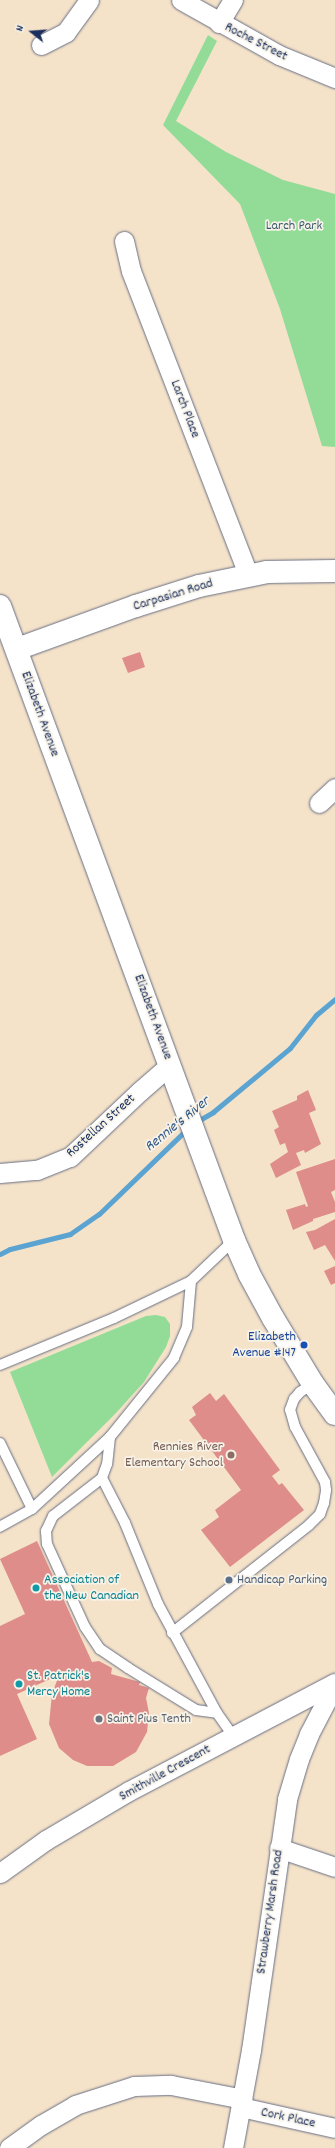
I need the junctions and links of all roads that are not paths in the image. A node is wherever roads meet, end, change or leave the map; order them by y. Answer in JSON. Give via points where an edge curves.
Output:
{"nodes":[{"id":1,"x":89,"y":0,"type":"edge"},
{"id":2,"x":181,"y":0,"type":"edge"},
{"id":3,"x":233,"y":0,"type":"edge"},
{"id":4,"x":219,"y":23,"type":"junction"},
{"id":5,"x":41,"y":45,"type":"dead end"},
{"id":6,"x":335,"y":78,"type":"edge"},
{"id":7,"x":124,"y":242,"type":"dead end"},
{"id":8,"x":335,"y":571,"type":"edge"},
{"id":9,"x":248,"y":575,"type":"junction"},
{"id":10,"x":0,"y":606,"type":"edge"},
{"id":11,"x":17,"y":649,"type":"junction"},
{"id":12,"x":335,"y":788,"type":"edge"},
{"id":13,"x":319,"y":803,"type":"dead end"},
{"id":14,"x":170,"y":1065,"type":"junction"},
{"id":15,"x":2,"y":1168,"type":"edge"},
{"id":16,"x":234,"y":1240,"type":"junction"},
{"id":17,"x":191,"y":1281,"type":"junction"},
{"id":18,"x":0,"y":1365,"type":"edge"},
{"id":19,"x":313,"y":1384,"type":"junction"},
{"id":20,"x":335,"y":1414,"type":"edge"},
{"id":21,"x":110,"y":1437,"type":"junction"},
{"id":22,"x":0,"y":1443,"type":"edge"},
{"id":23,"x":102,"y":1478,"type":"junction"},
{"id":24,"x":32,"y":1509,"type":"junction"},
{"id":25,"x":0,"y":1526,"type":"edge"},
{"id":26,"x":172,"y":1633,"type":"junction"},
{"id":27,"x":335,"y":1683,"type":"edge"},
{"id":28,"x":217,"y":1713,"type":"junction"},
{"id":29,"x":233,"y":1736,"type":"junction"},
{"id":30,"x":279,"y":1848,"type":"junction"},
{"id":31,"x":335,"y":1867,"type":"edge"},
{"id":32,"x":0,"y":1873,"type":"edge"},
{"id":33,"x":242,"y":2103,"type":"junction"},
{"id":34,"x":335,"y":2128,"type":"edge"},
{"id":35,"x":9,"y":2148,"type":"edge"},
{"id":36,"x":233,"y":2148,"type":"edge"}],
"edges":[{"from":1,"to":5,"type":"street","via":[[66,32]]},
{"from":2,"to":4,"type":"street","name":"Roche Street"},
{"from":3,"to":4,"type":"street"},
{"from":4,"to":6,"type":"street","name":"Roche Street","via":[[279,55]]},
{"from":7,"to":9,"type":"street","name":"Larch Place","via":[[131,271]]},
{"from":8,"to":9,"type":"main road","name":"Carpasian Road","via":[[288,571]]},
{"from":9,"to":11,"type":"main road","name":"Carpasian Road","via":[[171,594]]},
{"from":10,"to":11,"type":"main road","name":"Elizabeth Avenue"},
{"from":11,"to":14,"type":"main road","name":"Elizabeth Avenue"},
{"from":12,"to":13,"type":"street"},
{"from":14,"to":15,"type":"street","name":"Rostellan Street","via":[[140,1090],[70,1158],[37,1170]]},
{"from":14,"to":16,"type":"main road","name":"Elizabeth Avenue"},
{"from":16,"to":17,"type":"lane"},
{"from":16,"to":19,"type":"main road","name":"Elizabeth Avenue","via":[[273,1318]]},
{"from":17,"to":18,"type":"lane","via":[[114,1318]]},
{"from":17,"to":21,"type":"lane","via":[[187,1327],[174,1358]]},
{"from":19,"to":20,"type":"main road","name":"Elizabeth Avenue"},
{"from":19,"to":26,"type":"lane","via":[[300,1392],[290,1410],[295,1427],[325,1482],[324,1503],[320,1514]]},
{"from":21,"to":23,"type":"lane","via":[[107,1464]]},
{"from":21,"to":24,"type":"lane"},
{"from":22,"to":24,"type":"lane"},
{"from":23,"to":26,"type":"lane","via":[[125,1524]]},
{"from":23,"to":28,"type":"lane","via":[[53,1516],[46,1531],[47,1544],[85,1627],[100,1648],[128,1668],[196,1710]]},
{"from":24,"to":25,"type":"lane"},
{"from":26,"to":28,"type":"lane"},
{"from":27,"to":29,"type":"street","name":"Smithville Crescent"},
{"from":27,"to":30,"type":"street","name":"Strawberry Marsh Road","via":[[299,1759],[287,1799]]},
{"from":28,"to":29,"type":"lane"},
{"from":29,"to":32,"type":"street","name":"Smithville Crescent","via":[[129,1791],[46,1840]]},
{"from":30,"to":31,"type":"street"},
{"from":30,"to":33,"type":"street","name":"Strawberry Marsh Road"},
{"from":33,"to":34,"type":"street","name":"Cork Place"},
{"from":33,"to":35,"type":"street","via":[[170,2085],[134,2086],[75,2105]]},
{"from":33,"to":36,"type":"street","name":"Strawberry Marsh Road"}]}
